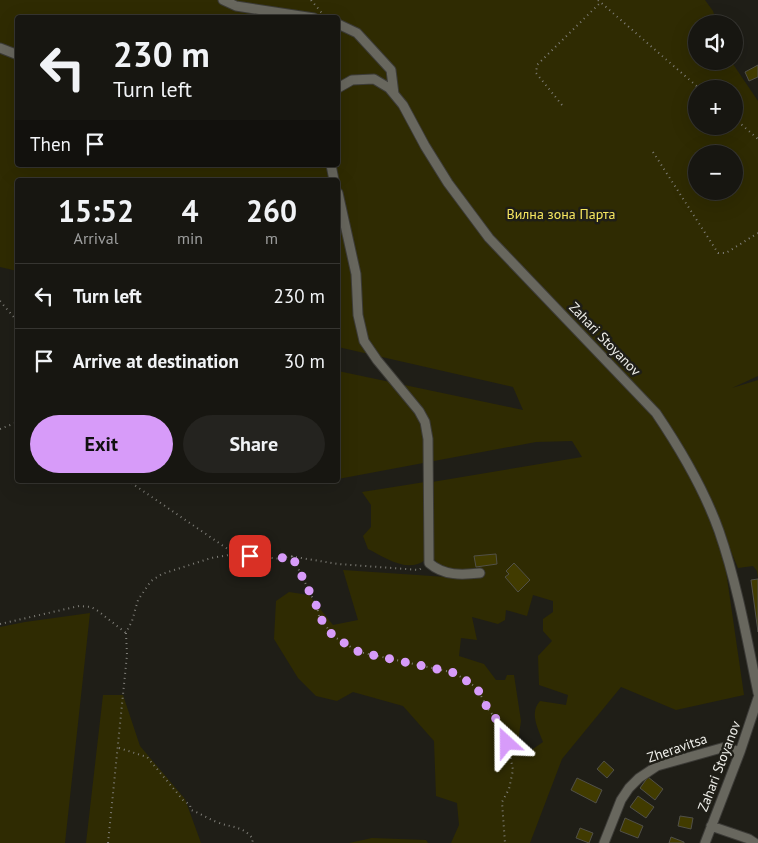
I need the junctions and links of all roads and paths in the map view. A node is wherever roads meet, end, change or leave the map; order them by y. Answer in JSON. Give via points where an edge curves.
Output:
{"nodes":[{"id":1,"x":223,"y":0,"type":"edge"},
{"id":2,"x":311,"y":0,"type":"edge"},
{"id":3,"x":598,"y":0,"type":"edge"},
{"id":4,"x":600,"y":3,"type":"junction"},
{"id":5,"x":294,"y":15,"type":"edge"},
{"id":6,"x":324,"y":15,"type":"edge"},
{"id":7,"x":340,"y":25,"type":"edge"},
{"id":8,"x":0,"y":48,"type":"edge"},
{"id":9,"x":15,"y":54,"type":"edge"},
{"id":10,"x":690,"y":80,"type":"edge"},
{"id":11,"x":340,"y":87,"type":"edge"},
{"id":12,"x":394,"y":94,"type":"junction"},
{"id":13,"x":562,"y":105,"type":"dead end"},
{"id":14,"x":743,"y":126,"type":"edge"},
{"id":15,"x":758,"y":139,"type":"edge"},
{"id":16,"x":653,"y":152,"type":"dead end"},
{"id":17,"x":340,"y":202,"type":"edge"},
{"id":18,"x":758,"y":233,"type":"edge"},
{"id":19,"x":0,"y":301,"type":"edge"},
{"id":20,"x":15,"y":318,"type":"edge"},
{"id":21,"x":15,"y":423,"type":"edge"},
{"id":22,"x":0,"y":429,"type":"edge"},
{"id":23,"x":131,"y":483,"type":"edge"},
{"id":24,"x":235,"y":554,"type":"junction"},
{"id":25,"x":292,"y":556,"type":"junction"},
{"id":26,"x":429,"y":563,"type":"junction"},
{"id":27,"x":480,"y":572,"type":"dead end"},
{"id":28,"x":0,"y":624,"type":"edge"},
{"id":29,"x":126,"y":632,"type":"junction"},
{"id":30,"x":758,"y":693,"type":"edge"},
{"id":31,"x":758,"y":698,"type":"edge"},
{"id":32,"x":118,"y":748,"type":"junction"},
{"id":33,"x":740,"y":752,"type":"junction"},
{"id":34,"x":711,"y":826,"type":"junction"},
{"id":35,"x":108,"y":843,"type":"edge"},
{"id":36,"x":252,"y":843,"type":"edge"},
{"id":37,"x":505,"y":843,"type":"edge"},
{"id":38,"x":604,"y":843,"type":"edge"},
{"id":39,"x":704,"y":843,"type":"edge"},
{"id":40,"x":755,"y":843,"type":"edge"}],
"edges":[{"from":1,"to":5,"type":"street","via":[[236,6]]},
{"from":2,"to":6,"type":"path"},
{"from":3,"to":4,"type":"path"},
{"from":4,"to":10,"type":"path"},
{"from":4,"to":13,"type":"path","via":[[537,65],[536,73]]},
{"from":7,"to":12,"type":"street","via":[[357,33],[391,70]]},
{"from":8,"to":9,"type":"street"},
{"from":11,"to":12,"type":"street","name":"Zahari Stoyanov","via":[[352,80],[374,79]]},
{"from":12,"to":30,"type":"street","name":"Zahari Stoyanov","via":[[448,183],[489,238],[656,413],[675,441],[697,479],[718,530],[731,570]]},
{"from":14,"to":15,"type":"path"},
{"from":16,"to":18,"type":"path","via":[[718,253],[726,253]]},
{"from":17,"to":26,"type":"street","via":[[356,274],[358,315],[364,341],[425,422],[428,439]]},
{"from":19,"to":20,"type":"path"},
{"from":21,"to":22,"type":"path"},
{"from":23,"to":24,"type":"path"},
{"from":24,"to":25,"type":"path"},
{"from":24,"to":29,"type":"path","via":[[177,567],[151,581],[138,600]]},
{"from":25,"to":26,"type":"path","via":[[338,564],[419,570]]},
{"from":25,"to":37,"type":"path","via":[[319,616],[333,636],[359,652],[455,673],[477,688],[505,730],[513,770],[509,790],[502,802]]},
{"from":26,"to":27,"type":"street","via":[[448,574]]},
{"from":28,"to":29,"type":"path","via":[[78,606],[98,611]]},
{"from":29,"to":32,"type":"path"},
{"from":31,"to":33,"type":"street","name":"Zahari Stoyanov"},
{"from":32,"to":35,"type":"path"},
{"from":32,"to":36,"type":"path","via":[[147,757],[190,804],[191,810],[218,823],[236,826],[249,834]]},
{"from":33,"to":34,"type":"street","name":"Zahari Stoyanov"},
{"from":33,"to":38,"type":"street","name":"Zheravitsa","via":[[725,747],[657,766],[639,778],[621,800]]},
{"from":34,"to":39,"type":"street","name":"Zahari Stoyanov"},
{"from":34,"to":40,"type":"street"}]}
